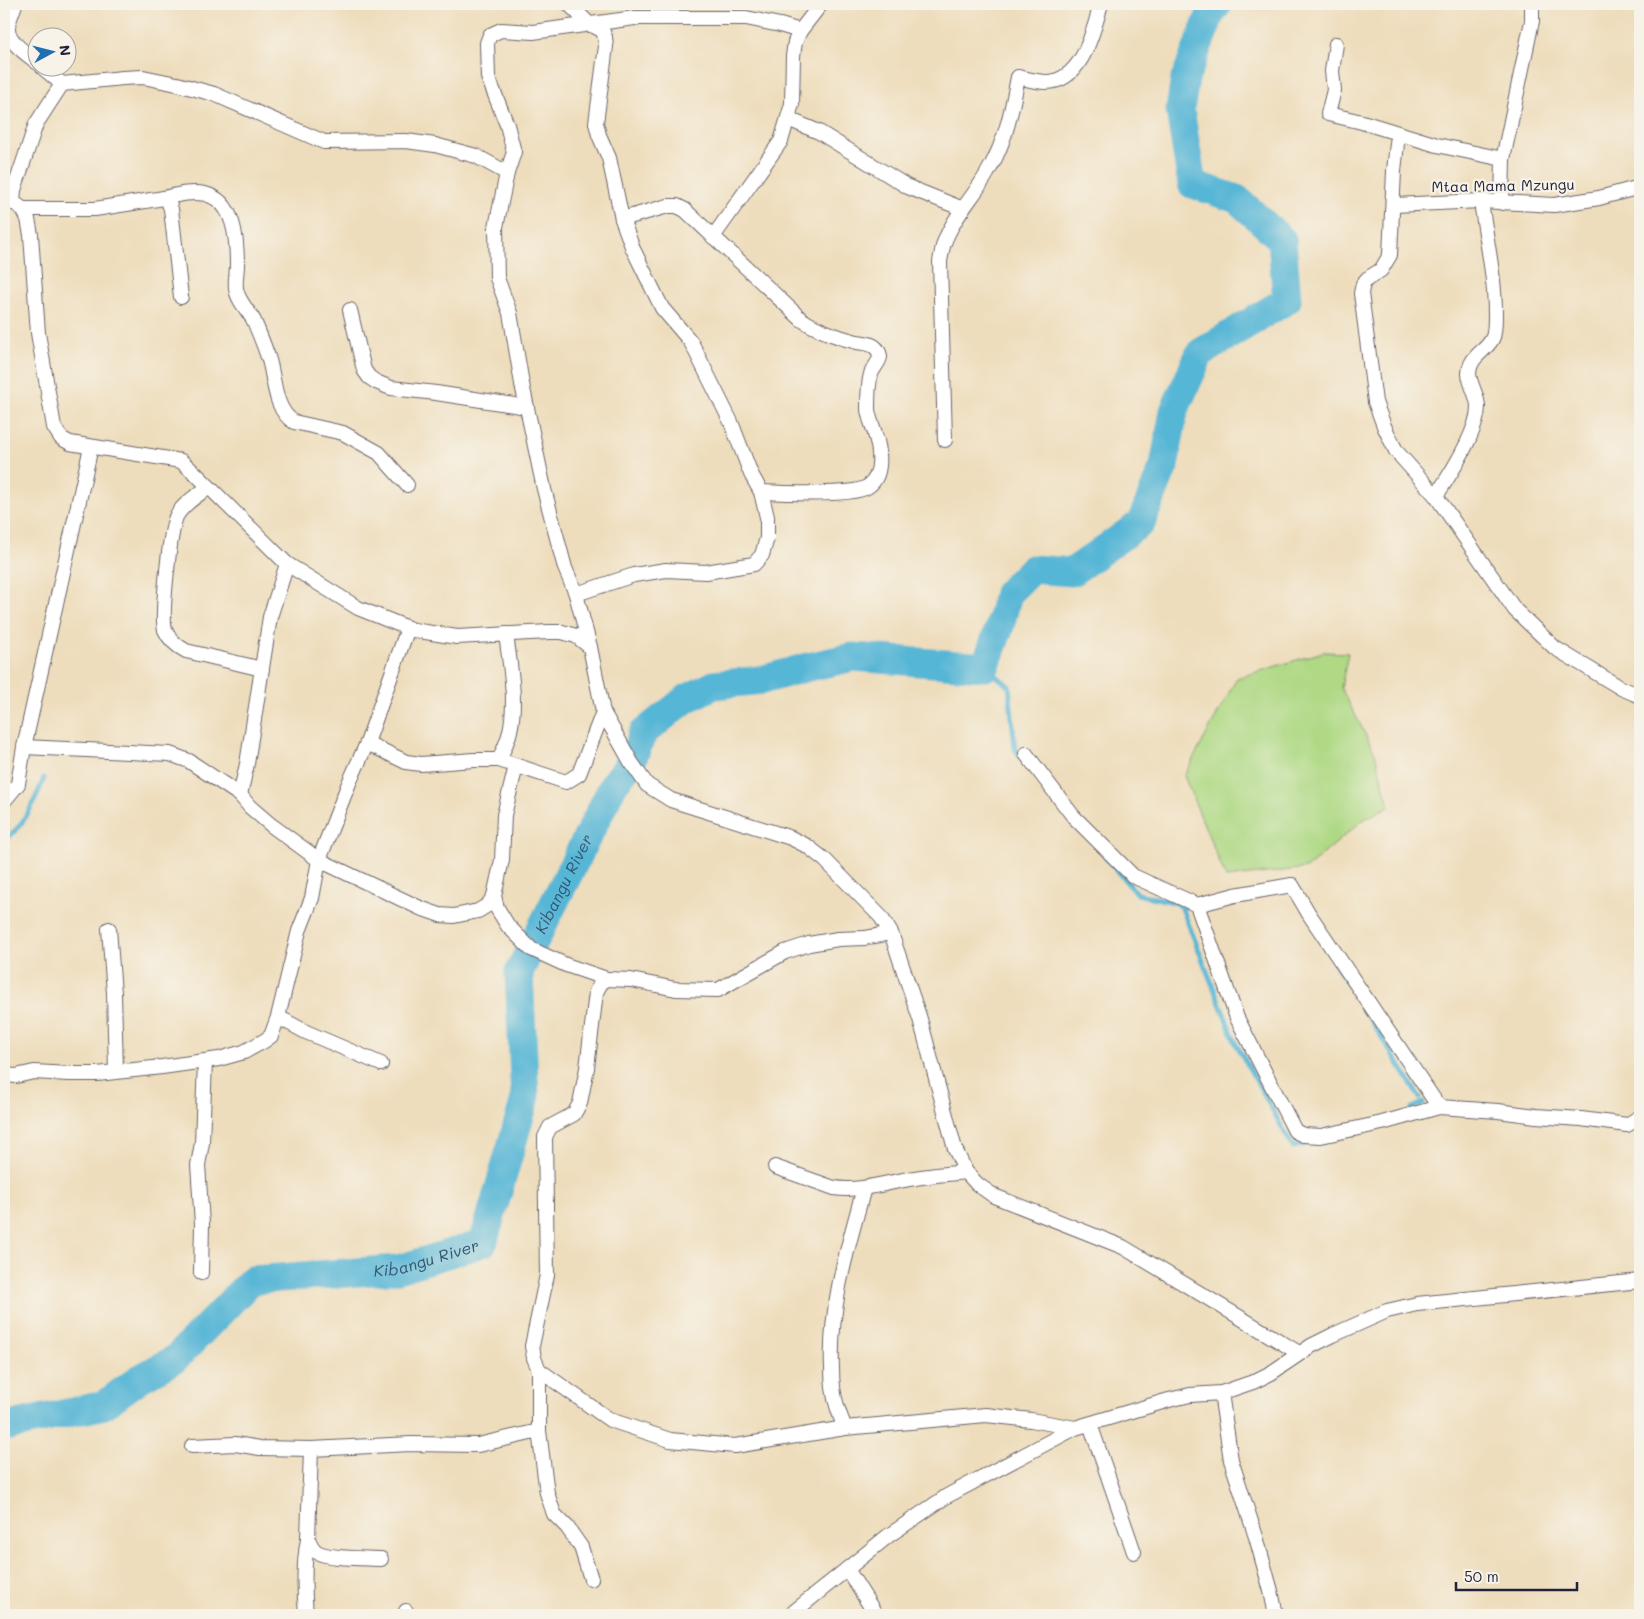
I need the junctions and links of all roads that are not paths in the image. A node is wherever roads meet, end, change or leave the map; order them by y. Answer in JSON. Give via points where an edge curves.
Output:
{"nodes":[{"id":1,"x":15,"y":4,"type":"edge"},
{"id":2,"x":569,"y":4,"type":"edge"},
{"id":3,"x":821,"y":4,"type":"edge"},
{"id":4,"x":1101,"y":4,"type":"edge"},
{"id":5,"x":1532,"y":4,"type":"edge"},
{"id":6,"x":589,"y":24,"type":"junction"},
{"id":7,"x":6,"y":31,"type":"edge"},
{"id":8,"x":800,"y":31,"type":"junction"},
{"id":9,"x":1336,"y":44,"type":"dead end"},
{"id":10,"x":28,"y":54,"type":"edge"},
{"id":11,"x":55,"y":78,"type":"edge"},
{"id":12,"x":62,"y":84,"type":"junction"},
{"id":13,"x":788,"y":119,"type":"junction"},
{"id":14,"x":1398,"y":134,"type":"junction"},
{"id":15,"x":1503,"y":159,"type":"junction"},
{"id":16,"x":507,"y":173,"type":"junction"},
{"id":17,"x":1640,"y":187,"type":"edge"},
{"id":18,"x":164,"y":198,"type":"junction"},
{"id":19,"x":1481,"y":201,"type":"junction"},
{"id":20,"x":1502,"y":203,"type":"junction"},
{"id":21,"x":13,"y":205,"type":"edge"},
{"id":22,"x":1394,"y":205,"type":"junction"},
{"id":23,"x":963,"y":210,"type":"junction"},
{"id":24,"x":622,"y":219,"type":"junction"},
{"id":25,"x":713,"y":237,"type":"junction"},
{"id":26,"x":181,"y":297,"type":"dead end"},
{"id":27,"x":350,"y":310,"type":"dead end"},
{"id":28,"x":527,"y":407,"type":"junction"},
{"id":29,"x":945,"y":440,"type":"dead end"},
{"id":30,"x":91,"y":447,"type":"junction"},
{"id":31,"x":209,"y":486,"type":"junction"},
{"id":32,"x":407,"y":486,"type":"dead end"},
{"id":33,"x":761,"y":492,"type":"junction"},
{"id":34,"x":1436,"y":496,"type":"junction"},
{"id":35,"x":287,"y":564,"type":"junction"},
{"id":36,"x":576,"y":594,"type":"junction"},
{"id":37,"x":408,"y":628,"type":"junction"},
{"id":38,"x":506,"y":634,"type":"junction"},
{"id":39,"x":590,"y":647,"type":"junction"},
{"id":40,"x":262,"y":669,"type":"junction"},
{"id":41,"x":1640,"y":696,"type":"edge"},
{"id":42,"x":603,"y":712,"type":"junction"},
{"id":43,"x":367,"y":744,"type":"junction"},
{"id":44,"x":24,"y":747,"type":"junction"},
{"id":45,"x":1026,"y":754,"type":"dead end"},
{"id":46,"x":499,"y":760,"type":"junction"},
{"id":47,"x":516,"y":766,"type":"junction"},
{"id":48,"x":240,"y":795,"type":"junction"},
{"id":49,"x":4,"y":801,"type":"edge"},
{"id":50,"x":319,"y":860,"type":"junction"},
{"id":51,"x":494,"y":896,"type":"junction"},
{"id":52,"x":1197,"y":905,"type":"junction"},
{"id":53,"x":109,"y":929,"type":"dead end"},
{"id":54,"x":891,"y":933,"type":"junction"},
{"id":55,"x":607,"y":979,"type":"junction"},
{"id":56,"x":278,"y":1017,"type":"junction"},
{"id":57,"x":205,"y":1061,"type":"junction"},
{"id":58,"x":380,"y":1064,"type":"dead end"},
{"id":59,"x":116,"y":1072,"type":"junction"},
{"id":60,"x":4,"y":1075,"type":"edge"},
{"id":61,"x":1438,"y":1107,"type":"junction"},
{"id":62,"x":1640,"y":1118,"type":"edge"},
{"id":63,"x":775,"y":1167,"type":"dead end"},
{"id":64,"x":966,"y":1172,"type":"junction"},
{"id":65,"x":864,"y":1188,"type":"junction"},
{"id":66,"x":201,"y":1274,"type":"dead end"},
{"id":67,"x":1640,"y":1281,"type":"edge"},
{"id":68,"x":1299,"y":1353,"type":"junction"},
{"id":69,"x":540,"y":1370,"type":"junction"},
{"id":70,"x":1221,"y":1393,"type":"junction"},
{"id":71,"x":1090,"y":1424,"type":"junction"},
{"id":72,"x":845,"y":1428,"type":"junction"},
{"id":73,"x":1074,"y":1428,"type":"junction"},
{"id":74,"x":539,"y":1431,"type":"junction"},
{"id":75,"x":192,"y":1446,"type":"dead end"},
{"id":76,"x":311,"y":1449,"type":"junction"},
{"id":77,"x":308,"y":1538,"type":"junction"},
{"id":78,"x":1134,"y":1552,"type":"dead end"},
{"id":79,"x":381,"y":1559,"type":"dead end"},
{"id":80,"x":847,"y":1570,"type":"junction"},
{"id":81,"x":591,"y":1579,"type":"dead end"},
{"id":82,"x":306,"y":1615,"type":"edge"},
{"id":83,"x":790,"y":1615,"type":"edge"},
{"id":84,"x":876,"y":1615,"type":"edge"},
{"id":85,"x":1276,"y":1615,"type":"edge"}],
"edges":[{"from":1,"to":7,"type":"street"},
{"from":2,"to":6,"type":"street"},
{"from":3,"to":8,"type":"street"},
{"from":4,"to":23,"type":"street","via":[[1083,56],[1068,75],[1046,82],[1018,77],[1002,145],[990,170]]},
{"from":5,"to":15,"type":"street","via":[[1530,30]]},
{"from":6,"to":8,"type":"street","via":[[635,18],[746,18]]},
{"from":6,"to":16,"type":"street","via":[[533,32],[501,30],[490,35],[487,43],[488,77],[514,152]]},
{"from":6,"to":24,"type":"street","via":[[602,30],[605,37],[596,124],[610,158]]},
{"from":7,"to":10,"type":"street"},
{"from":8,"to":13,"type":"street","via":[[793,56],[792,104]]},
{"from":9,"to":14,"type":"street","via":[[1332,71],[1334,90],[1328,114]]},
{"from":11,"to":12,"type":"street"},
{"from":12,"to":16,"type":"street","via":[[143,77],[214,94],[324,142],[406,141],[435,145],[476,156]]},
{"from":12,"to":21,"type":"street","via":[[36,124],[14,190]]},
{"from":13,"to":23,"type":"street","via":[[819,132],[908,187]]},
{"from":13,"to":25,"type":"street","via":[[781,142]]},
{"from":14,"to":15,"type":"street"},
{"from":14,"to":22,"type":"street"},
{"from":15,"to":20,"type":"street"},
{"from":16,"to":28,"type":"street","via":[[496,228],[496,278],[510,313]]},
{"from":17,"to":20,"type":"street","name":"Mtaa Mama Mzungu","via":[[1572,204]]},
{"from":18,"to":21,"type":"street","via":[[95,209]]},
{"from":18,"to":26,"type":"street","via":[[171,209]]},
{"from":18,"to":32,"type":"street","via":[[206,194],[229,212],[235,239],[238,296],[258,332],[269,360],[278,401],[286,417],[294,422],[343,433],[379,453]]},
{"from":19,"to":20,"type":"street","name":"Mtaa Mama Mzungu"},
{"from":19,"to":22,"type":"street","name":"Mtaa Mama Mzungu"},
{"from":19,"to":34,"type":"street","via":[[1495,301],[1493,337],[1472,362],[1469,375],[1478,406],[1477,418],[1457,463]]},
{"from":21,"to":30,"type":"street","via":[[28,219],[38,333],[54,427],[61,438],[70,443]]},
{"from":22,"to":34,"type":"street","via":[[1390,255],[1381,270],[1367,279],[1361,293],[1375,402],[1396,451]]},
{"from":23,"to":29,"type":"street","via":[[944,243],[940,262]]},
{"from":24,"to":25,"type":"street","via":[[677,206]]},
{"from":24,"to":33,"type":"street","via":[[633,250],[662,308],[698,356]]},
{"from":25,"to":33,"type":"street","via":[[810,326],[874,346],[880,355],[871,374],[868,400],[879,457],[875,479],[868,487],[854,491]]},
{"from":27,"to":28,"type":"street","via":[[364,370],[376,382],[391,388]]},
{"from":28,"to":36,"type":"street","via":[[544,489],[565,568]]},
{"from":30,"to":31,"type":"street","via":[[181,461]]},
{"from":30,"to":44,"type":"street"},
{"from":31,"to":35,"type":"street"},
{"from":31,"to":40,"type":"street","via":[[176,516],[170,550],[165,628],[168,637],[186,651]]},
{"from":33,"to":36,"type":"street","via":[[767,517],[767,538],[762,555],[754,564],[706,572],[666,570],[634,574]]},
{"from":34,"to":41,"type":"street","via":[[1515,610],[1555,648]]},
{"from":35,"to":37,"type":"street","via":[[358,608]]},
{"from":35,"to":40,"type":"street","via":[[270,617]]},
{"from":36,"to":39,"type":"street"},
{"from":37,"to":38,"type":"street","via":[[456,637]]},
{"from":37,"to":43,"type":"street"},
{"from":38,"to":39,"type":"street","via":[[562,632],[576,636]]},
{"from":38,"to":46,"type":"street","via":[[513,715]]},
{"from":39,"to":42,"type":"street"},
{"from":40,"to":48,"type":"street"},
{"from":42,"to":47,"type":"street","via":[[579,774],[572,780],[566,782]]},
{"from":42,"to":54,"type":"street","via":[[647,785],[671,800],[807,846],[864,898]]},
{"from":43,"to":46,"type":"street","via":[[406,762],[421,764]]},
{"from":43,"to":50,"type":"street"},
{"from":44,"to":48,"type":"street","via":[[170,754],[188,761]]},
{"from":44,"to":49,"type":"street","via":[[18,784]]},
{"from":45,"to":52,"type":"street","via":[[1073,816],[1133,876]]},
{"from":46,"to":47,"type":"street"},
{"from":47,"to":51,"type":"street","via":[[504,815],[502,860]]},
{"from":48,"to":50,"type":"street","via":[[271,825]]},
{"from":50,"to":51,"type":"street","via":[[440,915],[478,911]]},
{"from":50,"to":56,"type":"street","via":[[312,898],[299,931]]},
{"from":51,"to":55,"type":"street","via":[[508,926],[531,949]]},
{"from":52,"to":61,"type":"street","via":[[1292,885]]},
{"from":52,"to":61,"type":"street","via":[[1237,1018],[1295,1131],[1321,1136]]},
{"from":53,"to":59,"type":"street"},
{"from":54,"to":55,"type":"street","via":[[809,944],[785,952],[718,990],[676,989]]},
{"from":54,"to":64,"type":"street","via":[[920,1019],[955,1149]]},
{"from":55,"to":69,"type":"street","via":[[596,992],[580,1103],[574,1114],[550,1127],[545,1137],[547,1276],[532,1346]]},
{"from":56,"to":57,"type":"street","via":[[270,1036],[264,1041],[244,1052]]},
{"from":56,"to":58,"type":"street"},
{"from":57,"to":59,"type":"street"},
{"from":57,"to":66,"type":"street","via":[[198,1165]]},
{"from":59,"to":60,"type":"street"},
{"from":61,"to":62,"type":"street","via":[[1627,1124]]},
{"from":63,"to":65,"type":"street","via":[[834,1188]]},
{"from":64,"to":65,"type":"street","via":[[916,1177]]},
{"from":64,"to":68,"type":"street","via":[[994,1196],[1123,1247]]},
{"from":65,"to":72,"type":"street","via":[[836,1298],[831,1345],[836,1405]]},
{"from":67,"to":68,"type":"street","via":[[1410,1305],[1387,1311]]},
{"from":68,"to":70,"type":"street","via":[[1271,1373]]},
{"from":69,"to":72,"type":"street","via":[[610,1420],[670,1440],[735,1446]]},
{"from":69,"to":74,"type":"street"},
{"from":70,"to":71,"type":"street","via":[[1169,1400]]},
{"from":70,"to":85,"type":"street","via":[[1231,1460],[1256,1537]]},
{"from":71,"to":73,"type":"street"},
{"from":71,"to":78,"type":"street"},
{"from":72,"to":73,"type":"street","via":[[986,1415]]},
{"from":73,"to":80,"type":"street","via":[[947,1496],[888,1536]]},
{"from":74,"to":76,"type":"street","via":[[478,1445],[411,1444]]},
{"from":74,"to":81,"type":"street","via":[[547,1493],[554,1514],[581,1547]]},
{"from":75,"to":76,"type":"street","via":[[235,1444]]},
{"from":76,"to":77,"type":"street"},
{"from":77,"to":79,"type":"street","via":[[317,1552],[330,1556]]},
{"from":77,"to":82,"type":"street","via":[[304,1593]]},
{"from":80,"to":83,"type":"street"},
{"from":80,"to":84,"type":"street"}]}
